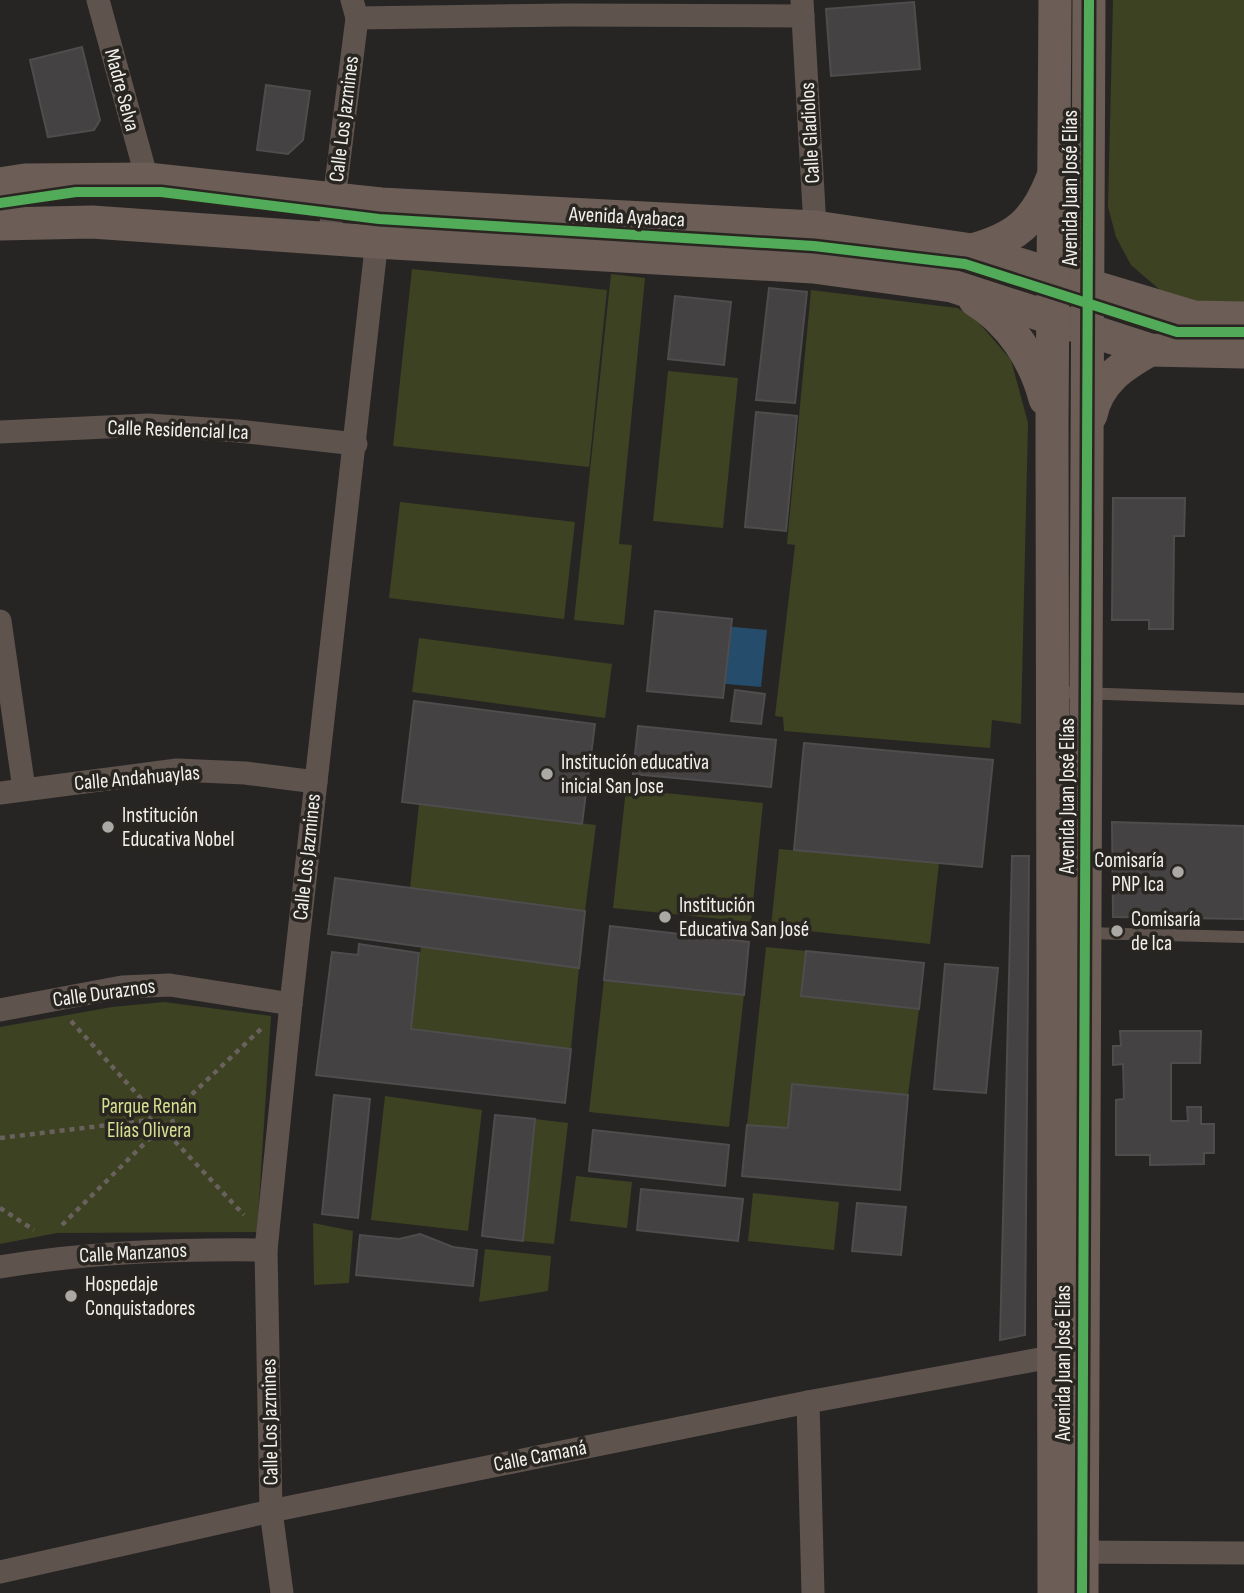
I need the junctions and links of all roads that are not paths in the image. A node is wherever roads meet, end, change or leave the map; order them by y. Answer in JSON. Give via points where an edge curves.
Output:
{"nodes":[{"id":1,"x":98,"y":0,"type":"edge"},
{"id":2,"x":1055,"y":0,"type":"edge"},
{"id":3,"x":1089,"y":0,"type":"edge"},
{"id":4,"x":568,"y":7,"type":"edge"},
{"id":5,"x":803,"y":8,"type":"edge"},
{"id":6,"x":355,"y":9,"type":"edge"},
{"id":7,"x":1054,"y":173,"type":"junction"},
{"id":8,"x":146,"y":179,"type":"junction"},
{"id":9,"x":0,"y":184,"type":"edge"},
{"id":10,"x":334,"y":199,"type":"junction"},
{"id":11,"x":1089,"y":203,"type":"junction"},
{"id":12,"x":381,"y":204,"type":"junction"},
{"id":13,"x":0,"y":224,"type":"edge"},
{"id":14,"x":815,"y":227,"type":"junction"},
{"id":15,"x":329,"y":239,"type":"junction"},
{"id":16,"x":376,"y":242,"type":"junction"},
{"id":17,"x":972,"y":250,"type":"junction"},
{"id":18,"x":813,"y":267,"type":"junction"},
{"id":19,"x":1053,"y":274,"type":"junction"},
{"id":20,"x":1089,"y":285,"type":"junction"},
{"id":21,"x":952,"y":286,"type":"junction"},
{"id":22,"x":1194,"y":317,"type":"junction"},
{"id":23,"x":1244,"y":318,"type":"edge"},
{"id":24,"x":1053,"y":319,"type":"junction"},
{"id":25,"x":1089,"y":330,"type":"junction"},
{"id":26,"x":1150,"y":350,"type":"junction"},
{"id":27,"x":1244,"y":352,"type":"edge"},
{"id":28,"x":1052,"y":424,"type":"junction"},
{"id":29,"x":0,"y":432,"type":"edge"},
{"id":30,"x":1087,"y":434,"type":"junction"},
{"id":31,"x":356,"y":444,"type":"junction"},
{"id":32,"x":0,"y":621,"type":"edge"},
{"id":33,"x":1053,"y":692,"type":"junction"},
{"id":34,"x":1087,"y":692,"type":"junction"},
{"id":35,"x":1244,"y":699,"type":"edge"},
{"id":36,"x":316,"y":782,"type":"junction"},
{"id":37,"x":24,"y":789,"type":"junction"},
{"id":38,"x":0,"y":793,"type":"edge"},
{"id":39,"x":1085,"y":933,"type":"junction"},
{"id":40,"x":1244,"y":937,"type":"edge"},
{"id":41,"x":291,"y":1004,"type":"junction"},
{"id":42,"x":0,"y":1010,"type":"edge"},
{"id":43,"x":266,"y":1250,"type":"junction"},
{"id":44,"x":0,"y":1266,"type":"edge"},
{"id":45,"x":1069,"y":1354,"type":"junction"},
{"id":46,"x":808,"y":1402,"type":"junction"},
{"id":47,"x":271,"y":1511,"type":"junction"},
{"id":48,"x":1069,"y":1552,"type":"junction"},
{"id":49,"x":1244,"y":1553,"type":"edge"},
{"id":50,"x":0,"y":1572,"type":"edge"},
{"id":51,"x":282,"y":1593,"type":"edge"},
{"id":52,"x":813,"y":1593,"type":"edge"},
{"id":53,"x":1054,"y":1593,"type":"edge"},
{"id":54,"x":1082,"y":1593,"type":"edge"}],
"edges":[{"from":1,"to":8,"type":"street","name":"Madre Selva"},
{"from":2,"to":7,"type":"street","name":"Avenida Juan José Elías"},
{"from":3,"to":11,"type":"street","name":"Avenida Juan José Elías"},
{"from":4,"to":5,"type":"street"},
{"from":4,"to":6,"type":"street"},
{"from":5,"to":14,"type":"street","name":"Calle Gladiolos"},
{"from":6,"to":10,"type":"street","name":"Calle Los Jazmines"},
{"from":7,"to":17,"type":"street","via":[[1043,201],[1017,232],[1000,243]]},
{"from":7,"to":19,"type":"street","name":"Avenida Juan José Elías"},
{"from":8,"to":9,"type":"street","name":"Avenida Ayabaca"},
{"from":8,"to":10,"type":"street","name":"Avenida Ayabaca"},
{"from":10,"to":12,"type":"street","name":"Avenida Ayabaca"},
{"from":10,"to":15,"type":"street","name":"Calle Los Jazmines"},
{"from":11,"to":20,"type":"street","name":"Avenida Juan José Elías"},
{"from":11,"to":22,"type":"street","via":[[1097,239],[1124,279]]},
{"from":12,"to":14,"type":"street","name":"Avenida Ayabaca"},
{"from":12,"to":16,"type":"street","name":"Calle Los Jazmines"},
{"from":13,"to":15,"type":"street","name":"Avenida Ayabaca","via":[[92,222]]},
{"from":14,"to":17,"type":"street","name":"Avenida Ayabaca"},
{"from":14,"to":18,"type":"street","name":"Calle Gladiolos"},
{"from":15,"to":16,"type":"street","name":"Avenida Ayabaca"},
{"from":16,"to":18,"type":"street","name":"Avenida Ayabaca"},
{"from":16,"to":31,"type":"street","name":"Calle Los Jazmines"},
{"from":17,"to":19,"type":"street","name":"Avenida Ayabaca"},
{"from":18,"to":21,"type":"street","name":"Avenida Ayabaca"},
{"from":19,"to":20,"type":"street","name":"Avenida Ayabaca"},
{"from":19,"to":24,"type":"street","name":"Avenida Juan José Elías"},
{"from":20,"to":22,"type":"street","name":"Avenida Ayabaca"},
{"from":20,"to":25,"type":"street","name":"Avenida Juan José Elías"},
{"from":21,"to":24,"type":"street","name":"Avenida Ayabaca"},
{"from":21,"to":28,"type":"street","via":[[990,311],[1019,341],[1043,388]]},
{"from":22,"to":23,"type":"street","name":"Avenida Ayabaca"},
{"from":24,"to":25,"type":"street","name":"Avenida Ayabaca"},
{"from":24,"to":28,"type":"street","name":"Avenida Juan José Elías"},
{"from":25,"to":26,"type":"street","name":"Avenida Ayabaca"},
{"from":25,"to":30,"type":"street","name":"Avenida Juan José Elías"},
{"from":26,"to":27,"type":"street","name":"Avenida Ayabaca"},
{"from":26,"to":30,"type":"street","via":[[1101,386]]},
{"from":28,"to":33,"type":"street","name":"Avenida Juan José Elías"},
{"from":29,"to":31,"type":"street","name":"Calle Residencial Ica","via":[[148,425]]},
{"from":30,"to":34,"type":"street","name":"Avenida Juan José Elías"},
{"from":31,"to":36,"type":"street","name":"Calle Los Jazmines"},
{"from":32,"to":37,"type":"street"},
{"from":33,"to":34,"type":"lane"},
{"from":33,"to":45,"type":"street","name":"Avenida Juan José Elías"},
{"from":34,"to":35,"type":"lane"},
{"from":34,"to":39,"type":"street","name":"Avenida Juan José Elías"},
{"from":36,"to":37,"type":"street","name":"Calle Andahuaylas","via":[[177,770]]},
{"from":36,"to":41,"type":"street","name":"Calle Los Jazmines"},
{"from":37,"to":38,"type":"street","name":"Calle Andahuaylas"},
{"from":39,"to":40,"type":"lane"},
{"from":39,"to":45,"type":"street","name":"Avenida Juan José Elías"},
{"from":41,"to":42,"type":"street","name":"Calle Duraznos","via":[[170,985],[122,987]]},
{"from":41,"to":43,"type":"street","name":"Calle Los Jazmines"},
{"from":43,"to":44,"type":"street","name":"Calle Manzanos","via":[[158,1249]]},
{"from":43,"to":47,"type":"street","name":"Calle Los Jazmines"},
{"from":45,"to":46,"type":"street","name":"Calle Camaná"},
{"from":45,"to":48,"type":"street","name":"Avenida Juan José Elías"},
{"from":46,"to":47,"type":"street","name":"Calle Camaná"},
{"from":46,"to":52,"type":"street"},
{"from":47,"to":50,"type":"street","name":"Calle Camaná"},
{"from":47,"to":51,"type":"street","name":"Calle Los Jazmines"},
{"from":48,"to":49,"type":"street"},
{"from":48,"to":53,"type":"street","name":"Avenida Juan José Elías"},
{"from":48,"to":54,"type":"street","name":"Avenida Juan José Elías"}]}
